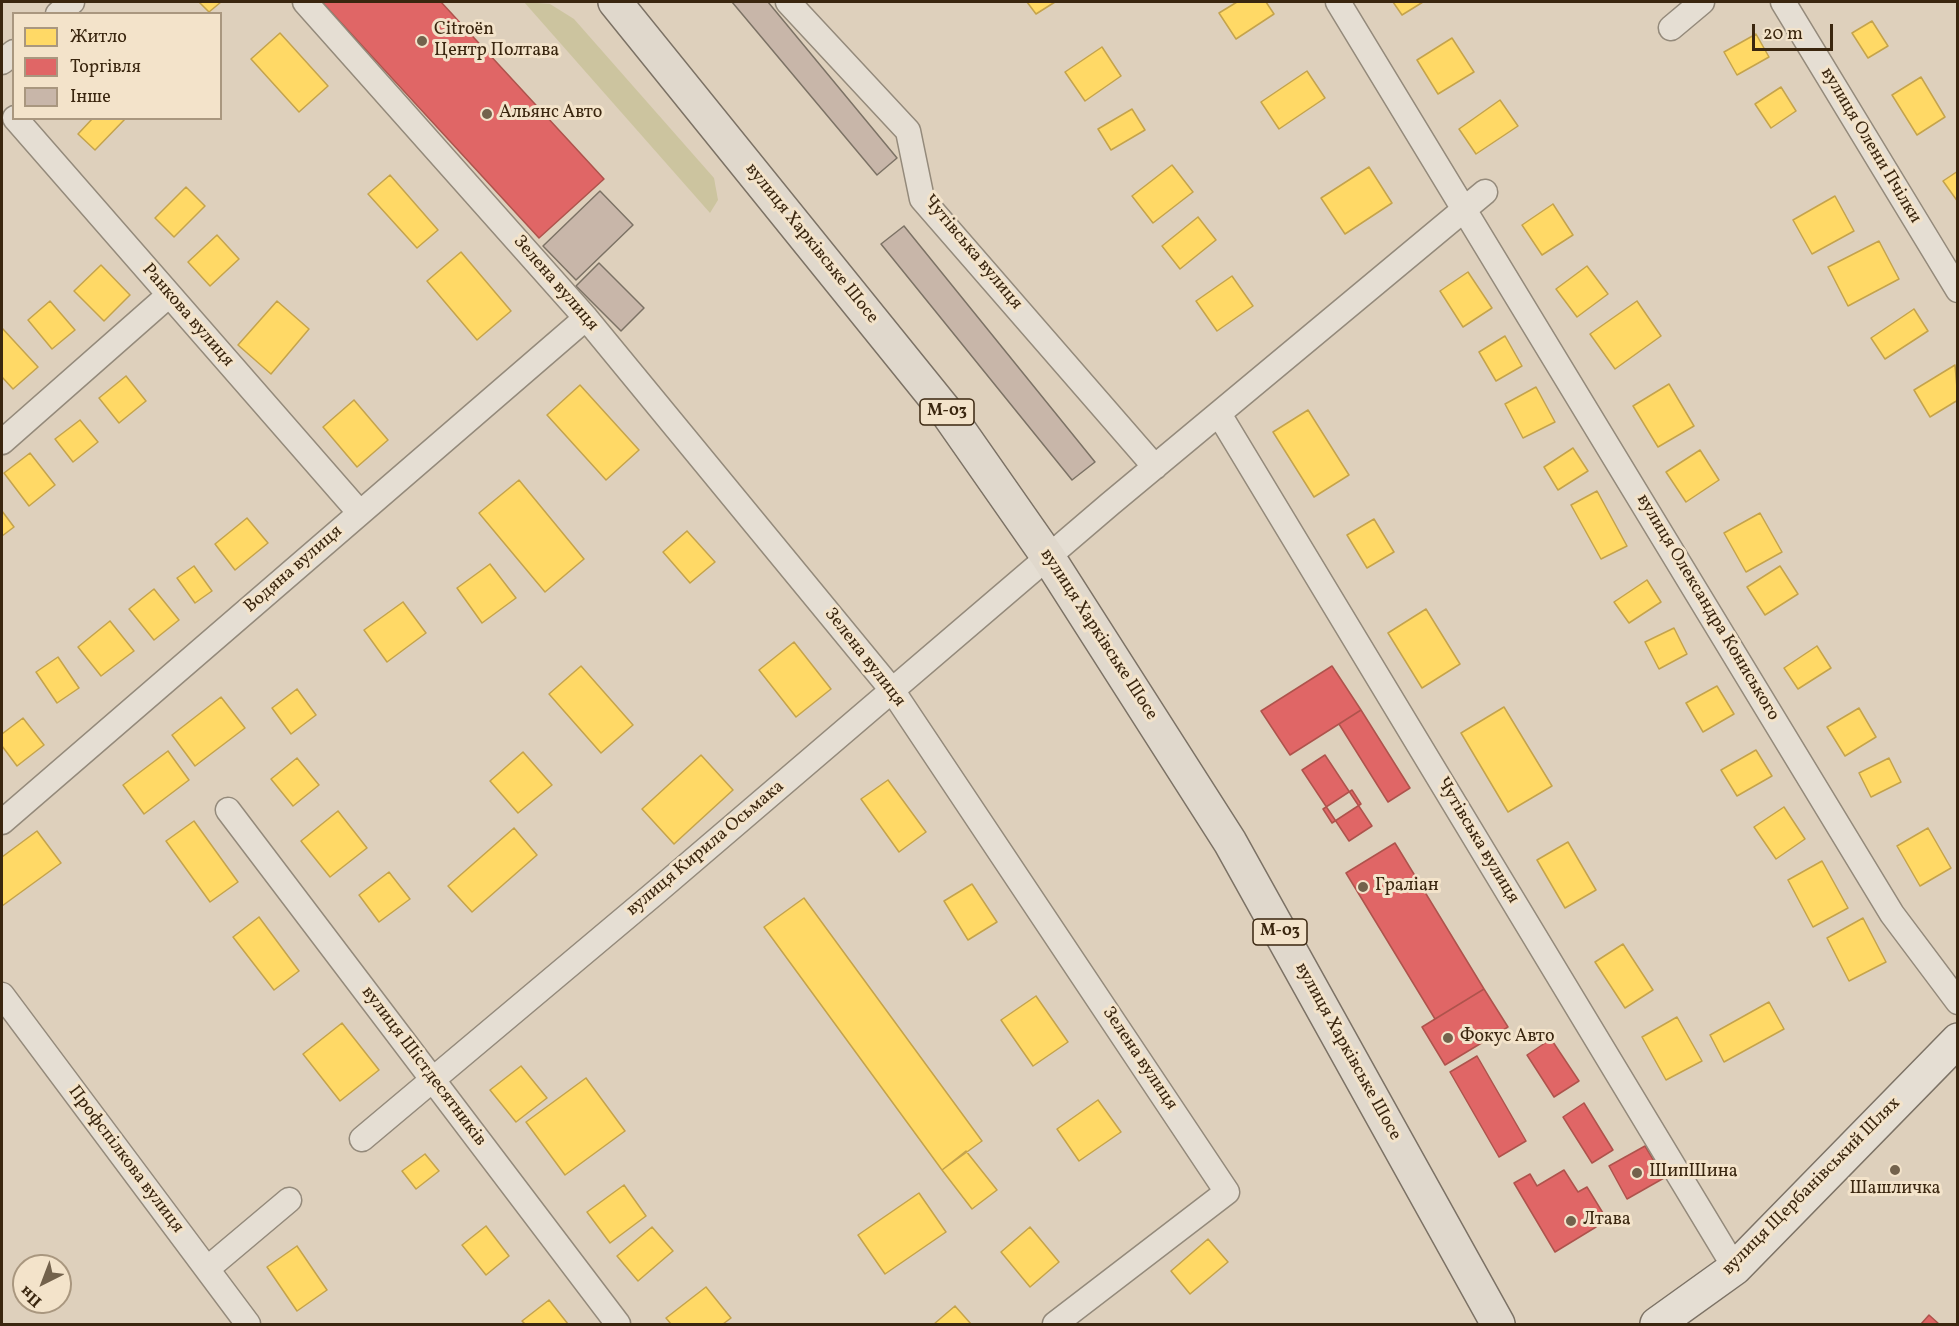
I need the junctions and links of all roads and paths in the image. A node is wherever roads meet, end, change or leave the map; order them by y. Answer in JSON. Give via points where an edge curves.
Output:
{"nodes":[{"id":1,"x":72,"y":2,"type":"edge"},
{"id":2,"x":305,"y":2,"type":"edge"},
{"id":3,"x":615,"y":2,"type":"edge"},
{"id":4,"x":788,"y":2,"type":"edge"},
{"id":5,"x":1338,"y":2,"type":"edge"},
{"id":6,"x":1702,"y":2,"type":"edge"},
{"id":7,"x":1783,"y":2,"type":"edge"},
{"id":8,"x":60,"y":12,"type":"edge"},
{"id":9,"x":1671,"y":28,"type":"dead end"},
{"id":10,"x":2,"y":103,"type":"edge"},
{"id":11,"x":12,"y":116,"type":"edge"},
{"id":12,"x":16,"y":120,"type":"edge"},
{"id":13,"x":1485,"y":192,"type":"dead end"},
{"id":14,"x":1464,"y":209,"type":"junction"},
{"id":15,"x":1958,"y":290,"type":"edge"},
{"id":16,"x":169,"y":295,"type":"junction"},
{"id":17,"x":586,"y":318,"type":"junction"},
{"id":18,"x":1219,"y":414,"type":"junction"},
{"id":19,"x":2,"y":442,"type":"edge"},
{"id":20,"x":1155,"y":467,"type":"junction"},
{"id":21,"x":360,"y":513,"type":"junction"},
{"id":22,"x":1048,"y":556,"type":"junction"},
{"id":23,"x":892,"y":690,"type":"junction"},
{"id":24,"x":228,"y":810,"type":"dead end"},
{"id":25,"x":2,"y":822,"type":"edge"},
{"id":26,"x":2,"y":995,"type":"edge"},
{"id":27,"x":1958,"y":1002,"type":"edge"},
{"id":28,"x":1958,"y":1040,"type":"edge"},
{"id":29,"x":433,"y":1080,"type":"junction"},
{"id":30,"x":362,"y":1139,"type":"dead end"},
{"id":31,"x":289,"y":1200,"type":"dead end"},
{"id":32,"x":207,"y":1269,"type":"junction"},
{"id":33,"x":1735,"y":1269,"type":"junction"},
{"id":34,"x":248,"y":1324,"type":"edge"},
{"id":35,"x":618,"y":1324,"type":"edge"},
{"id":36,"x":1055,"y":1324,"type":"edge"},
{"id":37,"x":1498,"y":1324,"type":"edge"},
{"id":38,"x":1658,"y":1324,"type":"edge"}],
"edges":[{"from":1,"to":8,"type":"street"},
{"from":2,"to":17,"type":"street","name":"Зелена вулиця"},
{"from":3,"to":22,"type":"highway","name":"вулиця Харківське Шосе","number":"М-03","via":[[948,414]]},
{"from":4,"to":20,"type":"street","name":"Чутівська вулиця","via":[[908,131],[922,199]]},
{"from":5,"to":14,"type":"street","name":"вулиця Олександра Кониського"},
{"from":6,"to":9,"type":"street"},
{"from":7,"to":15,"type":"street","name":"вулиця Олени Пчілки"},
{"from":10,"to":11,"type":"street","name":"Ранкова вулиця"},
{"from":12,"to":16,"type":"street","name":"Ранкова вулиця"},
{"from":13,"to":14,"type":"street","name":"вулиця Кирила Осьмака"},
{"from":14,"to":18,"type":"street","name":"вулиця Кирила Осьмака"},
{"from":14,"to":27,"type":"street","name":"вулиця Олександра Кониського","via":[[1892,914]]},
{"from":16,"to":19,"type":"street"},
{"from":16,"to":21,"type":"street","name":"Ранкова вулиця"},
{"from":17,"to":21,"type":"street","name":"Водяна вулиця"},
{"from":17,"to":23,"type":"street","name":"Зелена вулиця"},
{"from":18,"to":20,"type":"street","name":"вулиця Кирила Осьмака"},
{"from":18,"to":33,"type":"street","name":"Чутівська вулиця"},
{"from":20,"to":22,"type":"street","name":"вулиця Кирила Осьмака"},
{"from":21,"to":25,"type":"street","name":"Водяна вулиця"},
{"from":22,"to":23,"type":"street","name":"вулиця Кирила Осьмака"},
{"from":22,"to":37,"type":"highway","name":"вулиця Харківське Шосе","number":"М-03","via":[[1230,842]]},
{"from":23,"to":29,"type":"street","name":"вулиця Кирила Осьмака"},
{"from":23,"to":36,"type":"street","name":"Зелена вулиця","via":[[1227,1192]]},
{"from":24,"to":29,"type":"street","name":"вулиця Шістдесятників"},
{"from":26,"to":32,"type":"street","name":"Профспілкова вулиця"},
{"from":28,"to":33,"type":"main road","name":"вулиця Щербанівський Шлях"},
{"from":29,"to":30,"type":"street","name":"вулиця Кирила Осьмака"},
{"from":29,"to":35,"type":"street","name":"вулиця Шістдесятників"},
{"from":31,"to":32,"type":"street"},
{"from":32,"to":34,"type":"street","name":"Профспілкова вулиця"},
{"from":33,"to":38,"type":"main road","name":"вулиця Щербанівський Шлях"}]}
